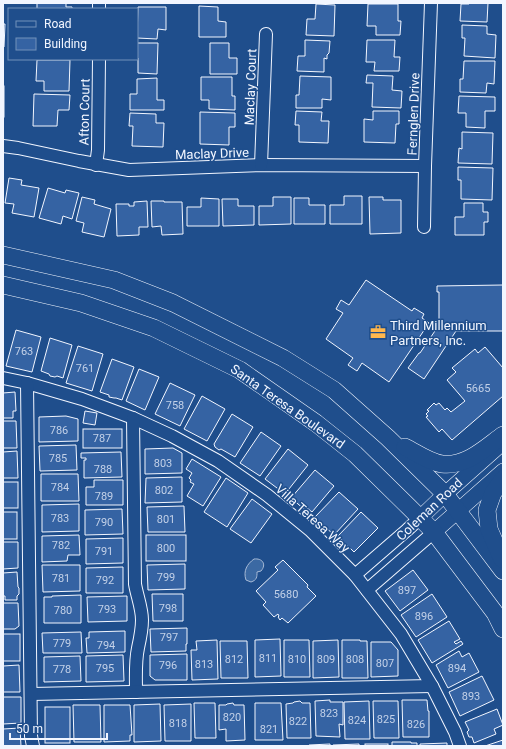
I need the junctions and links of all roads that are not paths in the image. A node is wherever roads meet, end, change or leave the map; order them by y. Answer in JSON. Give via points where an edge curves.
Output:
{"nodes":[{"id":1,"x":431,"y":3,"type":"edge"},
{"id":2,"x":266,"y":34,"type":"dead end"},
{"id":3,"x":99,"y":60,"type":"edge"},
{"id":4,"x":3,"y":146,"type":"edge"},
{"id":5,"x":96,"y":165,"type":"junction"},
{"id":6,"x":261,"y":165,"type":"junction"},
{"id":7,"x":425,"y":166,"type":"junction"},
{"id":8,"x":424,"y":227,"type":"dead end"},
{"id":9,"x":3,"y":255,"type":"edge"},
{"id":10,"x":3,"y":285,"type":"edge"},
{"id":11,"x":3,"y":378,"type":"edge"},
{"id":12,"x":27,"y":383,"type":"junction"},
{"id":13,"x":133,"y":418,"type":"junction"},
{"id":14,"x":503,"y":435,"type":"edge"},
{"id":15,"x":388,"y":438,"type":"junction"},
{"id":16,"x":503,"y":443,"type":"edge"},
{"id":17,"x":503,"y":471,"type":"edge"},
{"id":18,"x":503,"y":479,"type":"edge"},
{"id":19,"x":445,"y":494,"type":"junction"},
{"id":20,"x":458,"y":510,"type":"junction"},
{"id":21,"x":420,"y":518,"type":"junction"},
{"id":22,"x":434,"y":532,"type":"junction"},
{"id":23,"x":503,"y":561,"type":"edge"},
{"id":24,"x":503,"y":571,"type":"edge"},
{"id":25,"x":355,"y":575,"type":"junction"},
{"id":26,"x":367,"y":590,"type":"junction"},
{"id":27,"x":503,"y":629,"type":"edge"},
{"id":28,"x":432,"y":686,"type":"junction"},
{"id":29,"x":136,"y":692,"type":"junction"},
{"id":30,"x":31,"y":694,"type":"junction"},
{"id":31,"x":33,"y":746,"type":"edge"},
{"id":32,"x":460,"y":746,"type":"edge"}],
"edges":[{"from":1,"to":7,"type":"street","name":"Fernglen Drive"},
{"from":2,"to":6,"type":"street","name":"Maclay Court"},
{"from":3,"to":5,"type":"street","name":"Afton Court"},
{"from":4,"to":5,"type":"street","name":"Maclay Drive"},
{"from":5,"to":6,"type":"street","name":"Maclay Drive","via":[[129,170]]},
{"from":6,"to":7,"type":"street","name":"Maclay Drive"},
{"from":7,"to":8,"type":"street","name":"Fernglen Drive"},
{"from":9,"to":15,"type":"main road","via":[[114,280],[173,303],[289,362],[334,390]]},
{"from":10,"to":21,"type":"main road","name":"Santa Teresa Boulevard","via":[[81,303],[154,328],[240,370],[316,423],[355,454]]},
{"from":11,"to":12,"type":"street","name":"Villa Teresa Way"},
{"from":12,"to":13,"type":"street","name":"Villa Teresa Way","via":[[82,399]]},
{"from":12,"to":30,"type":"street"},
{"from":13,"to":25,"type":"street","name":"Villa Teresa Way","via":[[218,461],[267,495],[310,530]]},
{"from":13,"to":29,"type":"street","via":[[135,584],[142,622],[136,662]]},
{"from":14,"to":15,"type":"main road","via":[[474,456],[452,464],[431,460]]},
{"from":15,"to":19,"type":"main road"},
{"from":16,"to":19,"type":"street","name":"Coleman Road"},
{"from":17,"to":20,"type":"street","name":"Coleman Road"},
{"from":18,"to":23,"type":"main road","via":[[493,493],[487,510],[489,529]]},
{"from":19,"to":20,"type":"main road"},
{"from":19,"to":21,"type":"street","name":"Coleman Road"},
{"from":20,"to":22,"type":"street","name":"Coleman Road"},
{"from":20,"to":24,"type":"main road"},
{"from":21,"to":22,"type":"main road","name":"Santa Teresa Boulevard"},
{"from":21,"to":25,"type":"street","name":"Coleman Road"},
{"from":22,"to":26,"type":"street","name":"Coleman Road"},
{"from":22,"to":27,"type":"main road","name":"Santa Teresa Boulevard"},
{"from":25,"to":26,"type":"street","name":"Villa Teresa Way"},
{"from":26,"to":28,"type":"street","name":"Villa Teresa Way","via":[[401,634]]},
{"from":28,"to":29,"type":"street"},
{"from":28,"to":32,"type":"street","name":"Villa Teresa Way"},
{"from":29,"to":30,"type":"street"},
{"from":30,"to":31,"type":"street"}]}
